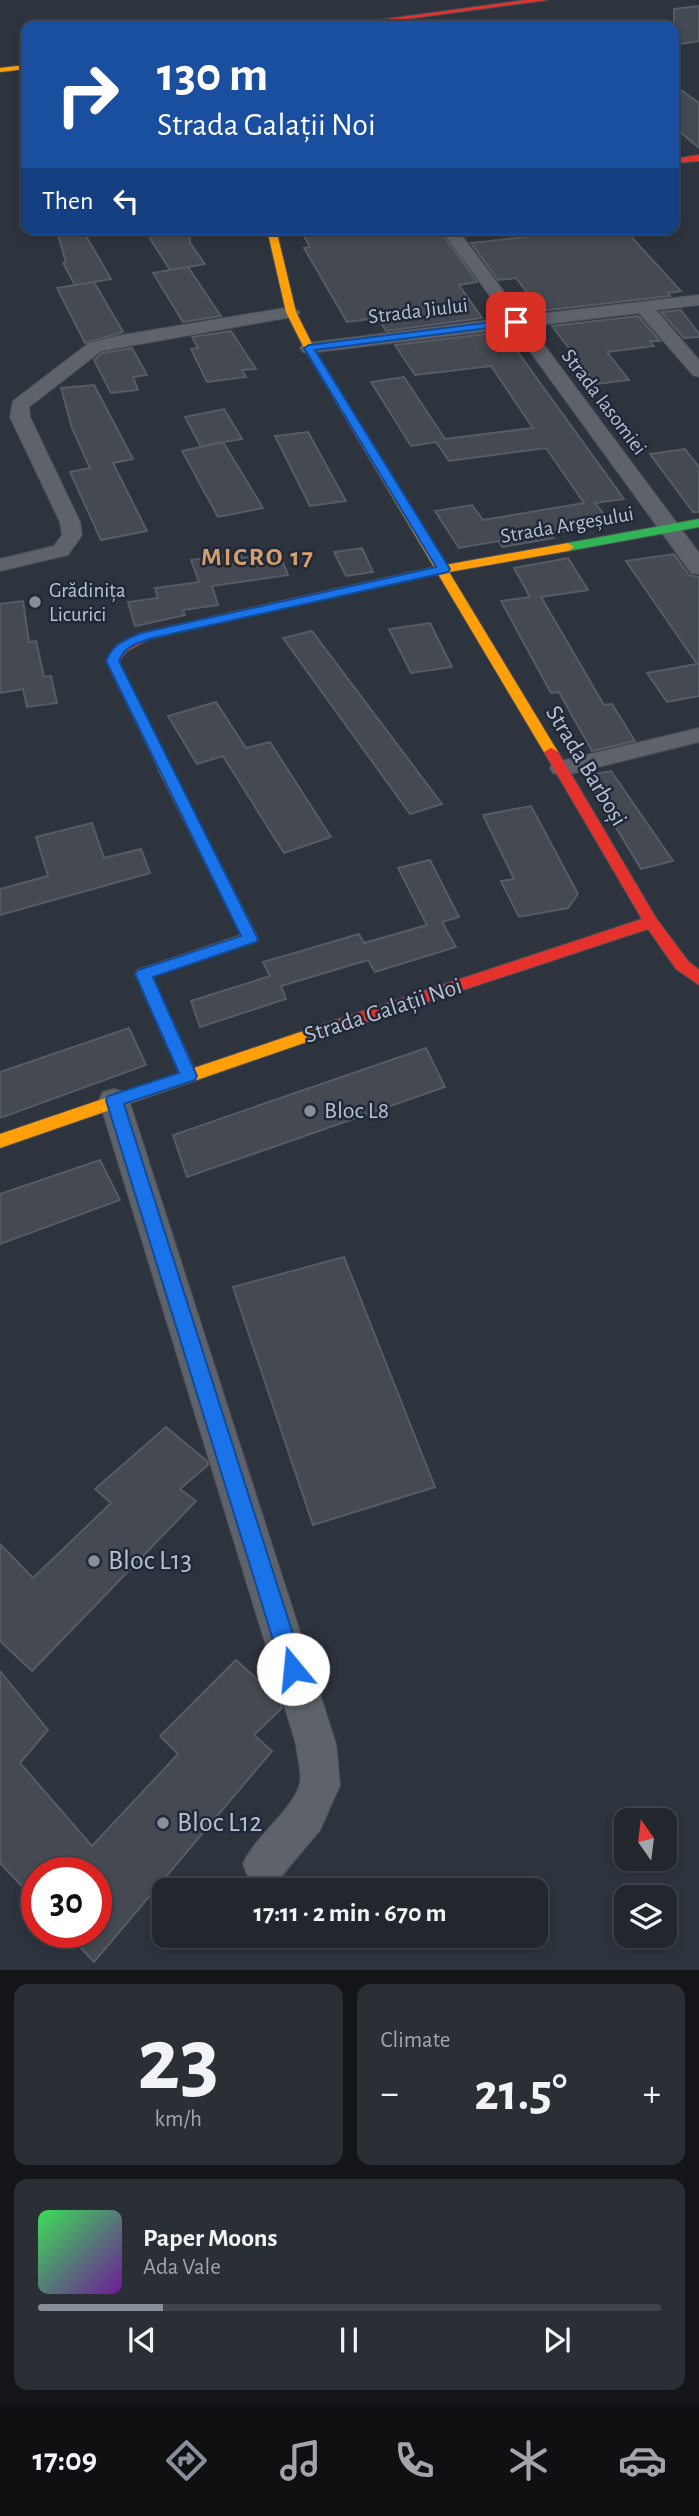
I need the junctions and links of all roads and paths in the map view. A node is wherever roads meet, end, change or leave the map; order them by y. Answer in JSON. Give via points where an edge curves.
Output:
{"nodes":[{"id":1,"x":543,"y":0,"type":"edge"},
{"id":2,"x":378,"y":21,"type":"edge"},
{"id":3,"x":21,"y":68,"type":"edge"},
{"id":4,"x":0,"y":70,"type":"edge"},
{"id":5,"x":699,"y":158,"type":"edge"},
{"id":6,"x":679,"y":160,"type":"edge"},
{"id":7,"x":272,"y":235,"type":"edge"},
{"id":8,"x":453,"y":235,"type":"edge"},
{"id":9,"x":699,"y":300,"type":"edge"},
{"id":10,"x":644,"y":307,"type":"junction"},
{"id":11,"x":291,"y":312,"type":"junction"},
{"id":12,"x":516,"y":322,"type":"junction"},
{"id":13,"x":309,"y":348,"type":"junction"},
{"id":14,"x":699,"y":371,"type":"edge"},
{"id":15,"x":699,"y":523,"type":"edge"},
{"id":16,"x":669,"y":527,"type":"junction"},
{"id":17,"x":0,"y":565,"type":"edge"},
{"id":18,"x":699,"y":568,"type":"edge"},
{"id":19,"x":443,"y":569,"type":"junction"},
{"id":20,"x":699,"y":734,"type":"edge"},
{"id":21,"x":562,"y":768,"type":"junction"},
{"id":22,"x":651,"y":922,"type":"junction"},
{"id":23,"x":699,"y":979,"type":"edge"},
{"id":24,"x":189,"y":1076,"type":"junction"},
{"id":25,"x":114,"y":1100,"type":"junction"},
{"id":26,"x":0,"y":1141,"type":"edge"},
{"id":27,"x":264,"y":1864,"type":"dead end"}],
"edges":[{"from":1,"to":2,"type":"street"},
{"from":3,"to":4,"type":"street"},
{"from":5,"to":6,"type":"street"},
{"from":7,"to":11,"type":"street","name":"Strada Barboși"},
{"from":8,"to":12,"type":"street","name":"Strada Iasomiei"},
{"from":9,"to":10,"type":"street","name":"Strada Jiului"},
{"from":10,"to":12,"type":"street","name":"Strada Jiului"},
{"from":10,"to":14,"type":"street"},
{"from":11,"to":13,"type":"street","name":"Strada Barboși"},
{"from":11,"to":17,"type":"street","via":[[95,347],[20,405],[20,416],[72,535],[61,551]]},
{"from":12,"to":13,"type":"street","name":"Strada Jiului"},
{"from":12,"to":16,"type":"street","name":"Strada Iasomiei"},
{"from":13,"to":19,"type":"street","name":"Strada Barboși"},
{"from":15,"to":16,"type":"street","name":"Strada Argeșului"},
{"from":16,"to":18,"type":"street","name":"Strada Iasomiei"},
{"from":16,"to":19,"type":"street","name":"Strada Argeșului"},
{"from":19,"to":21,"type":"street","name":"Strada Barboși"},
{"from":19,"to":24,"type":"street","via":[[145,636],[116,652],[112,661],[117,675],[250,939],[143,974]]},
{"from":20,"to":21,"type":"street"},
{"from":21,"to":22,"type":"street","name":"Strada Barboși"},
{"from":22,"to":23,"type":"street","name":"Strada Barboși","via":[[682,965]]},
{"from":22,"to":24,"type":"street","name":"Strada Galații Noi"},
{"from":24,"to":25,"type":"street","name":"Strada Galații Noi"},
{"from":25,"to":26,"type":"street","name":"Strada Galații Noi"},
{"from":25,"to":27,"type":"street","via":[[316,1744],[320,1785],[305,1815]]}]}
